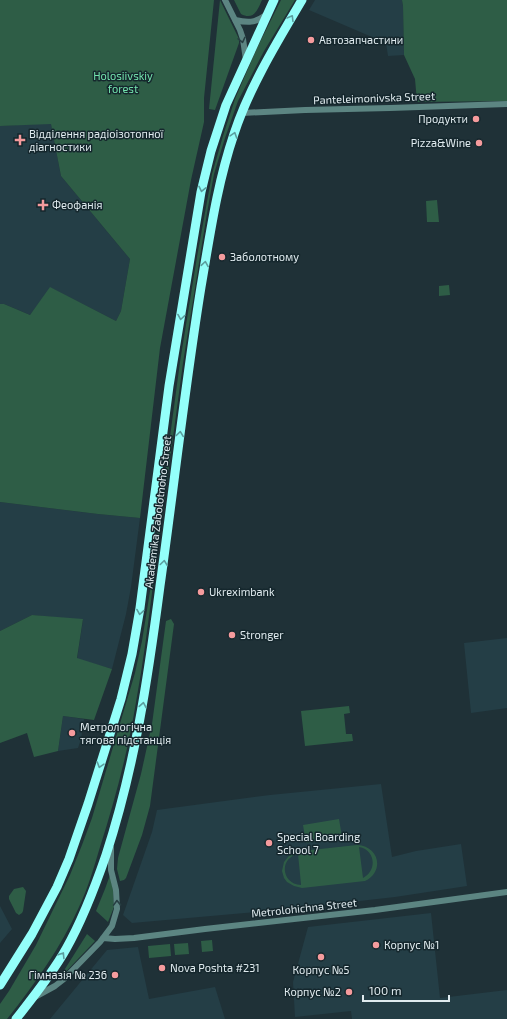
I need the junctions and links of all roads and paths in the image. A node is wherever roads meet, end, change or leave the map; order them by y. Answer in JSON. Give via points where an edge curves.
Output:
{"nodes":[{"id":1,"x":225,"y":0,"type":"edge"},
{"id":2,"x":274,"y":0,"type":"edge"},
{"id":3,"x":302,"y":0,"type":"edge"},
{"id":4,"x":267,"y":15,"type":"junction"},
{"id":5,"x":236,"y":20,"type":"junction"},
{"id":6,"x":246,"y":61,"type":"junction"},
{"id":7,"x":507,"y":104,"type":"edge"},
{"id":8,"x":242,"y":112,"type":"junction"},
{"id":9,"x":111,"y":838,"type":"junction"},
{"id":10,"x":507,"y":892,"type":"edge"},
{"id":11,"x":103,"y":938,"type":"junction"},
{"id":12,"x":0,"y":985,"type":"edge"},
{"id":13,"x":32,"y":999,"type":"junction"},
{"id":14,"x":16,"y":1019,"type":"edge"}],
"edges":[{"from":1,"to":5,"type":"street"},
{"from":2,"to":4,"type":"highway","name":"Akademika Zabolotnoho Street"},
{"from":8,"to":3,"type":"highway","name":"Akademika Zabolotnoho Street","one_way":true,"via":[[260,74]]},
{"from":4,"to":5,"type":"street","via":[[252,22]]},
{"from":4,"to":6,"type":"highway","name":"Akademika Zabolotnoho Street"},
{"from":5,"to":6,"type":"street","one_way":true,"via":[[243,39]]},
{"from":6,"to":12,"type":"highway","name":"Akademika Zabolotnoho Street","one_way":true,"via":[[226,105],[201,192],[169,386],[140,608],[121,698],[69,859],[32,934]]},
{"from":7,"to":8,"type":"street","name":"Panteleimonivska Street"},
{"from":9,"to":8,"type":"highway","name":"Akademika Zabolotnoho Street","one_way":true,"via":[[135,745],[148,676],[188,373],[216,203],[222,172]]},
{"from":11,"to":9,"type":"street","one_way":true,"via":[[112,926],[117,909],[111,864]]},
{"from":13,"to":9,"type":"highway","name":"Akademika Zabolotnoho Street","one_way":true,"via":[[66,949],[79,924]]},
{"from":10,"to":11,"type":"street","name":"Metrolohichna Street","via":[[134,938]]},
{"from":11,"to":13,"type":"street","via":[[64,979]]},
{"from":13,"to":14,"type":"highway","name":"Akademika Zabolotnoho Street"}]}
